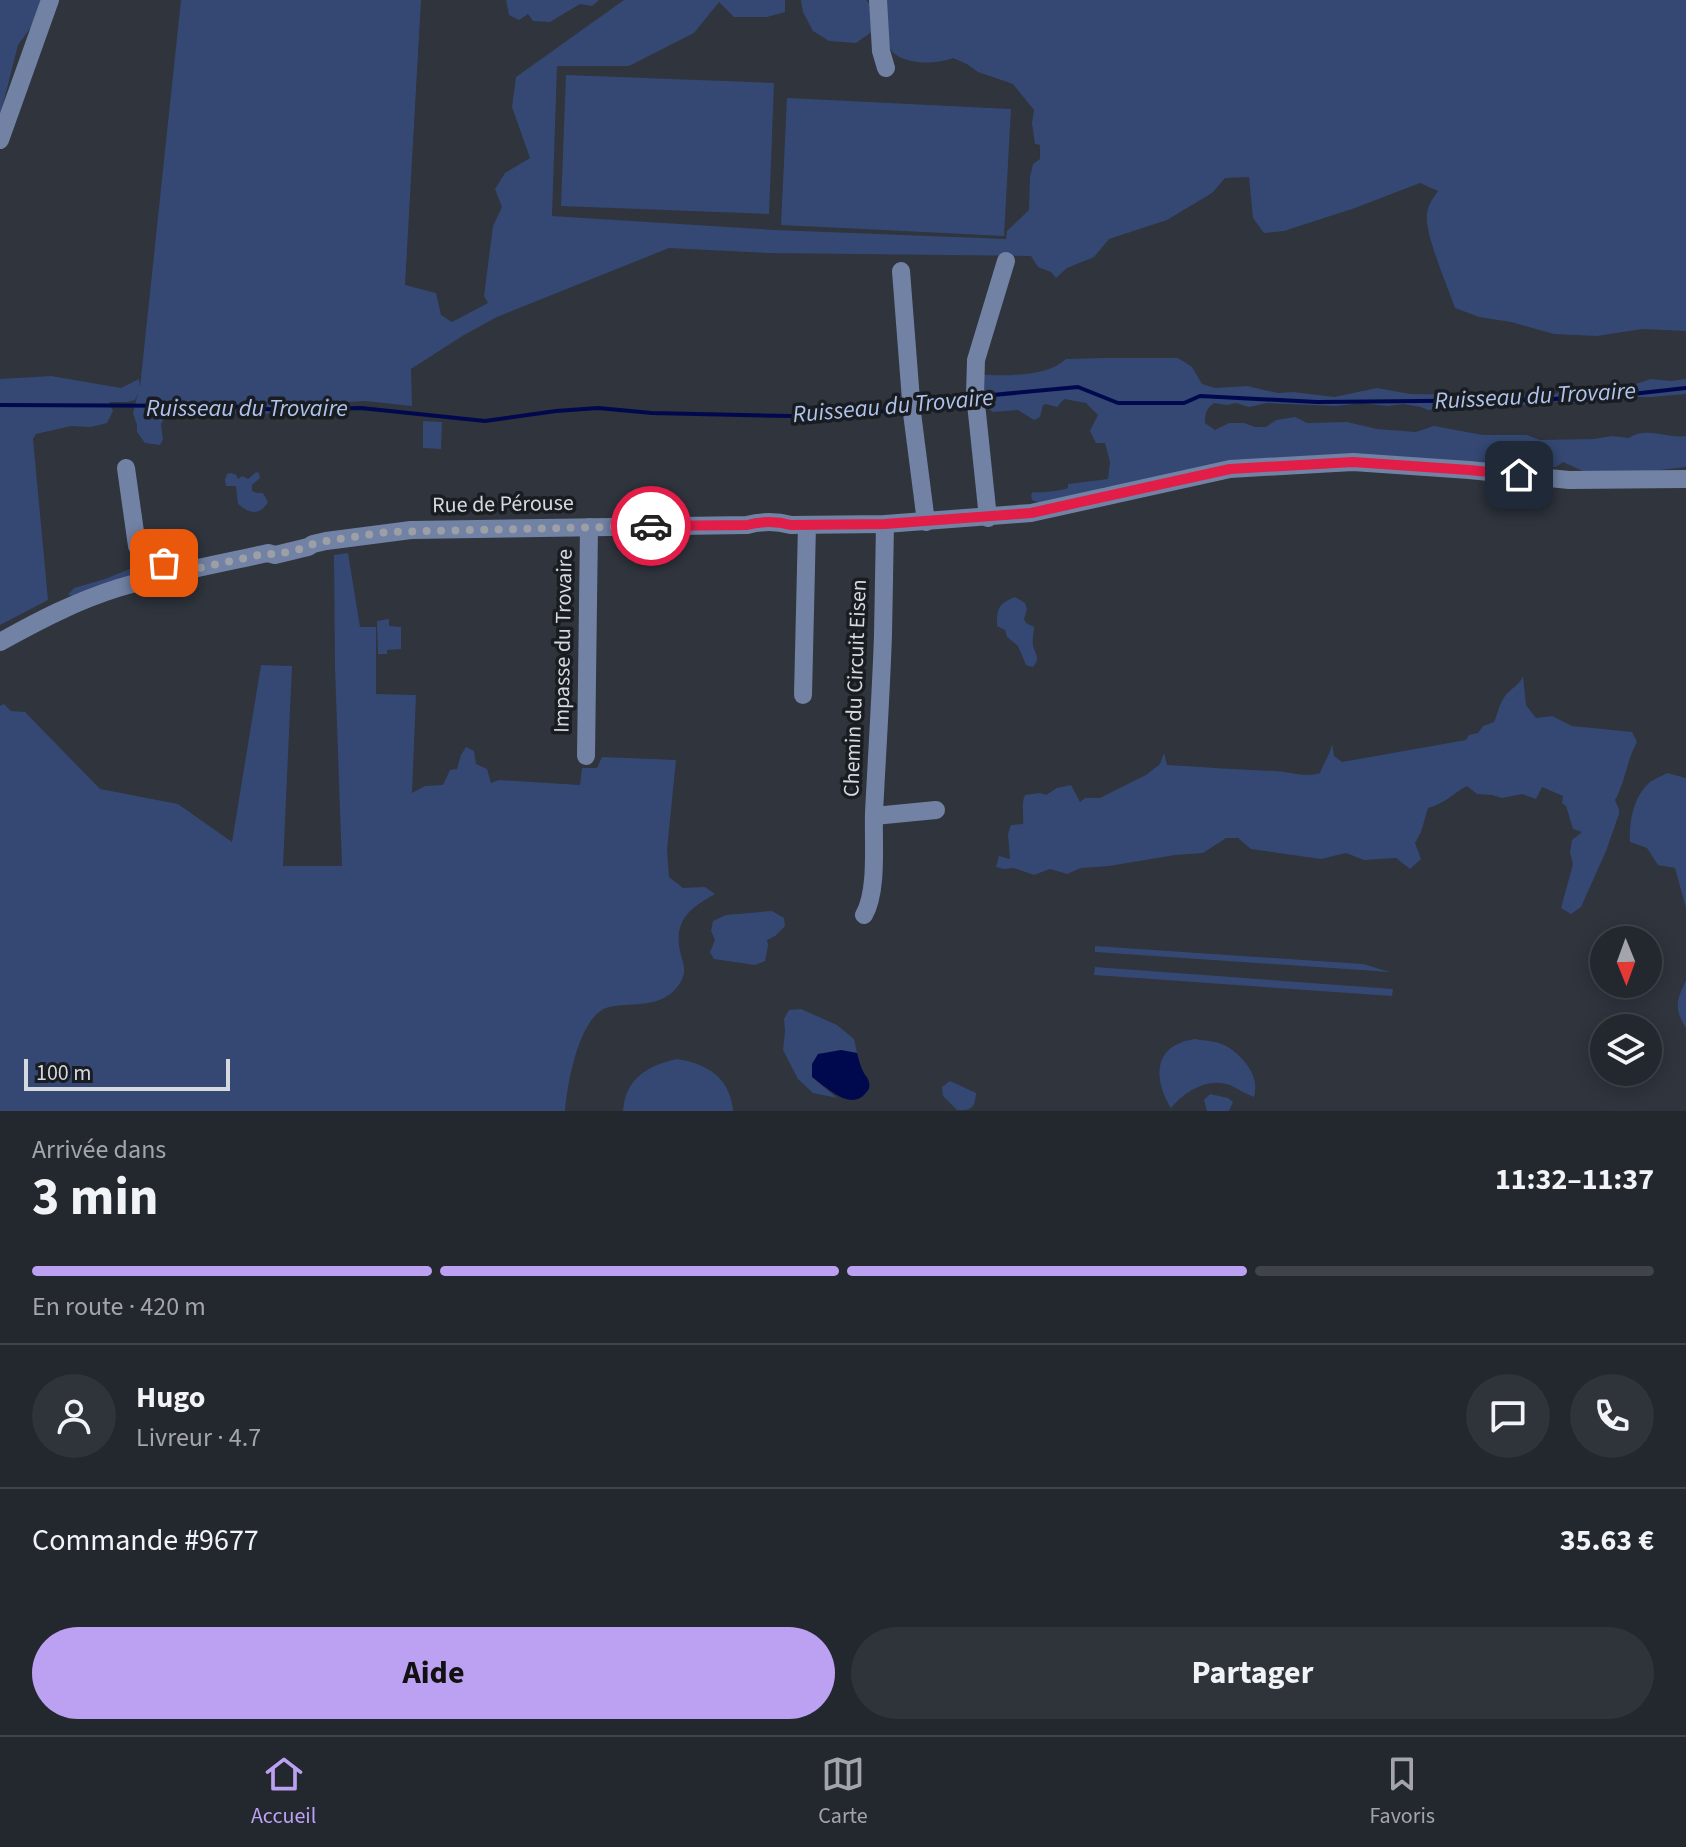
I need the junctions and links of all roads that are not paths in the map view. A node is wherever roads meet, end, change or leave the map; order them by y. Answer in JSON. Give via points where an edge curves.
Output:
{"nodes":[{"id":1,"x":50,"y":0,"type":"edge"},
{"id":2,"x":878,"y":0,"type":"edge"},
{"id":3,"x":886,"y":68,"type":"dead end"},
{"id":4,"x":0,"y":140,"type":"edge"},
{"id":5,"x":1006,"y":261,"type":"dead end"},
{"id":6,"x":901,"y":271,"type":"dead end"},
{"id":7,"x":126,"y":468,"type":"dead end"},
{"id":8,"x":1686,"y":479,"type":"edge"},
{"id":9,"x":988,"y":518,"type":"junction"},
{"id":10,"x":926,"y":522,"type":"junction"},
{"id":11,"x":885,"y":524,"type":"junction"},
{"id":12,"x":807,"y":525,"type":"junction"},
{"id":13,"x":589,"y":527,"type":"junction"},
{"id":14,"x":172,"y":574,"type":"junction"},
{"id":15,"x":0,"y":642,"type":"edge"},
{"id":16,"x":803,"y":695,"type":"dead end"},
{"id":17,"x":586,"y":756,"type":"dead end"},
{"id":18,"x":936,"y":810,"type":"dead end"},
{"id":19,"x":874,"y":816,"type":"junction"},
{"id":20,"x":864,"y":915,"type":"dead end"}],
"edges":[{"from":1,"to":4,"type":"street"},
{"from":2,"to":3,"type":"street"},
{"from":5,"to":9,"type":"street","via":[[976,360]]},
{"from":6,"to":10,"type":"street"},
{"from":7,"to":14,"type":"street","via":[[137,546]]},
{"from":8,"to":9,"type":"street","name":"Rue de Pérouse","via":[[1569,480],[1353,462],[1230,469],[1086,503]]},
{"from":9,"to":10,"type":"street","name":"Rue de Pérouse"},
{"from":10,"to":11,"type":"street","name":"Rue de Pérouse"},
{"from":11,"to":12,"type":"street","name":"Rue de Pérouse"},
{"from":11,"to":19,"type":"street","name":"Chemin du Circuit Eisen"},
{"from":12,"to":13,"type":"street","name":"Rue de Pérouse"},
{"from":12,"to":16,"type":"street"},
{"from":13,"to":14,"type":"street","name":"Rue de Pérouse","via":[[387,532]]},
{"from":13,"to":17,"type":"street","name":"Impasse du Trovaire"},
{"from":14,"to":15,"type":"street","name":"Rue de Pérouse","via":[[74,604]]},
{"from":18,"to":19,"type":"street"},
{"from":19,"to":20,"type":"street","name":"Chemin du Circuit Eisen","via":[[871,896]]}]}
